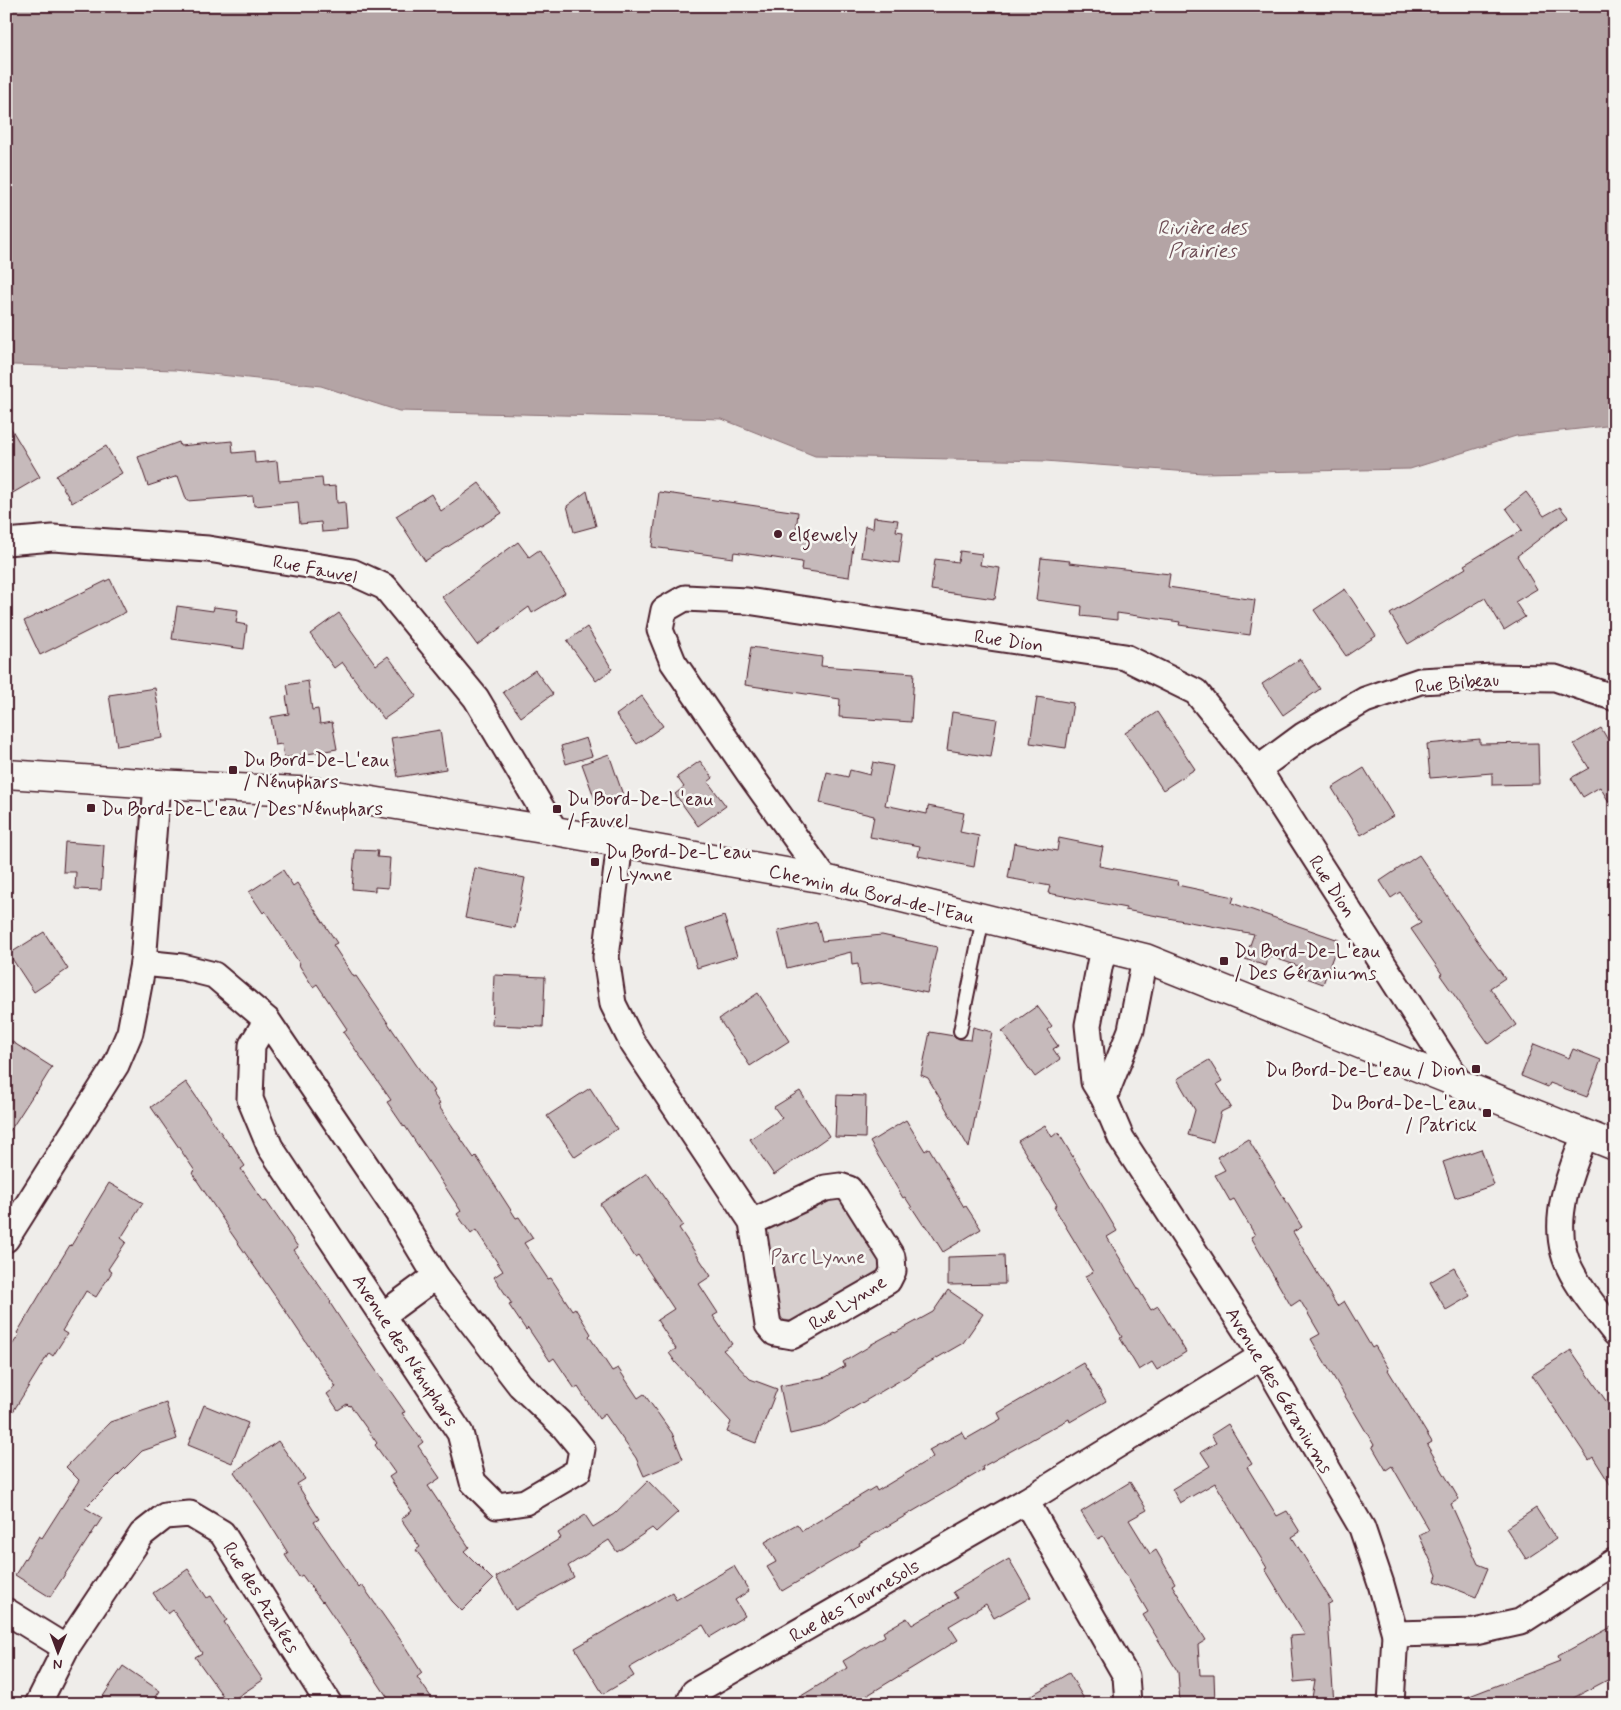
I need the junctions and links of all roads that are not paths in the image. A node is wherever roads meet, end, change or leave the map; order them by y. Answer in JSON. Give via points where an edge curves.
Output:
{"nodes":[{"id":1,"x":6,"y":542,"type":"edge"},
{"id":2,"x":1615,"y":698,"type":"edge"},
{"id":3,"x":1258,"y":769,"type":"junction"},
{"id":4,"x":6,"y":774,"type":"edge"},
{"id":5,"x":157,"y":784,"type":"junction"},
{"id":6,"x":555,"y":831,"type":"junction"},
{"id":7,"x":620,"y":843,"type":"junction"},
{"id":8,"x":825,"y":879,"type":"junction"},
{"id":9,"x":983,"y":918,"type":"junction"},
{"id":10,"x":1106,"y":949,"type":"junction"},
{"id":11,"x":1145,"y":958,"type":"junction"},
{"id":12,"x":142,"y":963,"type":"junction"},
{"id":13,"x":267,"y":1020,"type":"junction"},
{"id":14,"x":960,"y":1032,"type":"dead end"},
{"id":15,"x":1460,"y":1084,"type":"junction"},
{"id":16,"x":1104,"y":1098,"type":"junction"},
{"id":17,"x":1585,"y":1135,"type":"junction"},
{"id":18,"x":1615,"y":1146,"type":"edge"},
{"id":19,"x":752,"y":1222,"type":"junction"},
{"id":20,"x":6,"y":1239,"type":"edge"},
{"id":21,"x":436,"y":1276,"type":"junction"},
{"id":22,"x":383,"y":1315,"type":"junction"},
{"id":23,"x":1615,"y":1333,"type":"edge"},
{"id":24,"x":1262,"y":1356,"type":"junction"},
{"id":25,"x":1026,"y":1501,"type":"junction"},
{"id":26,"x":1615,"y":1561,"type":"edge"},
{"id":27,"x":6,"y":1611,"type":"edge"},
{"id":28,"x":1395,"y":1634,"type":"junction"},
{"id":29,"x":66,"y":1648,"type":"junction"},
{"id":30,"x":38,"y":1704,"type":"edge"},
{"id":31,"x":329,"y":1704,"type":"edge"},
{"id":32,"x":688,"y":1704,"type":"edge"},
{"id":33,"x":1128,"y":1704,"type":"edge"},
{"id":34,"x":1391,"y":1704,"type":"edge"}],
"edges":[{"from":1,"to":6,"type":"street","name":"Rue Fauvel","via":[[53,538],[208,549],[352,572],[385,587],[476,698]]},
{"from":2,"to":3,"type":"street","name":"Rue Bibeau","via":[[1555,678],[1493,677],[1420,682],[1365,700],[1304,735]]},
{"from":3,"to":8,"type":"street","name":"Rue Dion","via":[[1196,692],[1125,657],[747,601],[685,598],[664,610],[660,630],[674,662]]},
{"from":3,"to":15,"type":"street","name":"Rue Dion"},
{"from":4,"to":5,"type":"street","name":"Chemin du Bord-de-l'Eau"},
{"from":5,"to":6,"type":"street","name":"Chemin du Bord-de-l'Eau","via":[[317,792]]},
{"from":5,"to":12,"type":"street"},
{"from":6,"to":7,"type":"street","name":"Chemin du Bord-de-l'Eau"},
{"from":7,"to":8,"type":"street","name":"Chemin du Bord-de-l'Eau"},
{"from":7,"to":19,"type":"street","name":"Rue Lynne","via":[[606,957],[613,1004],[632,1042]]},
{"from":8,"to":9,"type":"street","name":"Chemin du Bord-de-l'Eau"},
{"from":9,"to":10,"type":"street","name":"Chemin du Bord-de-l'Eau"},
{"from":9,"to":14,"type":"lane"},
{"from":10,"to":11,"type":"street","name":"Chemin du Bord-de-l'Eau"},
{"from":10,"to":16,"type":"street","name":"Avenue des Géraniums","via":[[1100,963],[1088,1025],[1094,1082]]},
{"from":11,"to":15,"type":"street","name":"Chemin du Bord-de-l'Eau"},
{"from":11,"to":16,"type":"street","via":[[1132,1030]]},
{"from":12,"to":13,"type":"street","name":"Avenue des Nénuphars","via":[[182,967],[214,975]]},
{"from":12,"to":20,"type":"street","via":[[130,1032],[116,1065]]},
{"from":13,"to":21,"type":"street","name":"Avenue des Nénuphars","via":[[398,1213]]},
{"from":13,"to":22,"type":"street","name":"Avenue des Nénuphars","via":[[252,1045],[250,1100],[270,1147]]},
{"from":15,"to":17,"type":"street","name":"Chemin du Bord-de-l'Eau"},
{"from":16,"to":24,"type":"street","name":"Avenue des Géraniums","via":[[1121,1138]]},
{"from":17,"to":18,"type":"street","name":"Chemin du Bord-de-l'Eau"},
{"from":17,"to":23,"type":"street","via":[[1570,1172],[1563,1202],[1562,1246],[1577,1282]]},
{"from":19,"to":19,"type":"street","name":"Rue Lynne","via":[[768,1325],[775,1333],[792,1336],[888,1281],[893,1271],[892,1256],[849,1189],[840,1186],[825,1188]]},
{"from":21,"to":22,"type":"street"},
{"from":21,"to":22,"type":"street","name":"Avenue des Nénuphars","via":[[520,1386],[564,1427],[582,1449],[578,1471],[525,1502],[497,1506],[473,1482],[460,1433]]},
{"from":24,"to":25,"type":"street","name":"Rue des Tournesols"},
{"from":24,"to":28,"type":"street","name":"Avenue des Géraniums","via":[[1362,1528]]},
{"from":25,"to":32,"type":"street","name":"Rue des Tournesols","via":[[694,1692]]},
{"from":25,"to":33,"type":"street","via":[[1126,1676]]},
{"from":26,"to":28,"type":"street","via":[[1520,1622],[1475,1632]]},
{"from":27,"to":29,"type":"street"},
{"from":28,"to":34,"type":"street","name":"Avenue des Géraniums"},
{"from":29,"to":30,"type":"street","name":"Rue des Azalées"},
{"from":29,"to":31,"type":"street","name":"Rue des Azalées","via":[[142,1534],[164,1516],[190,1514],[222,1533]]}]}
